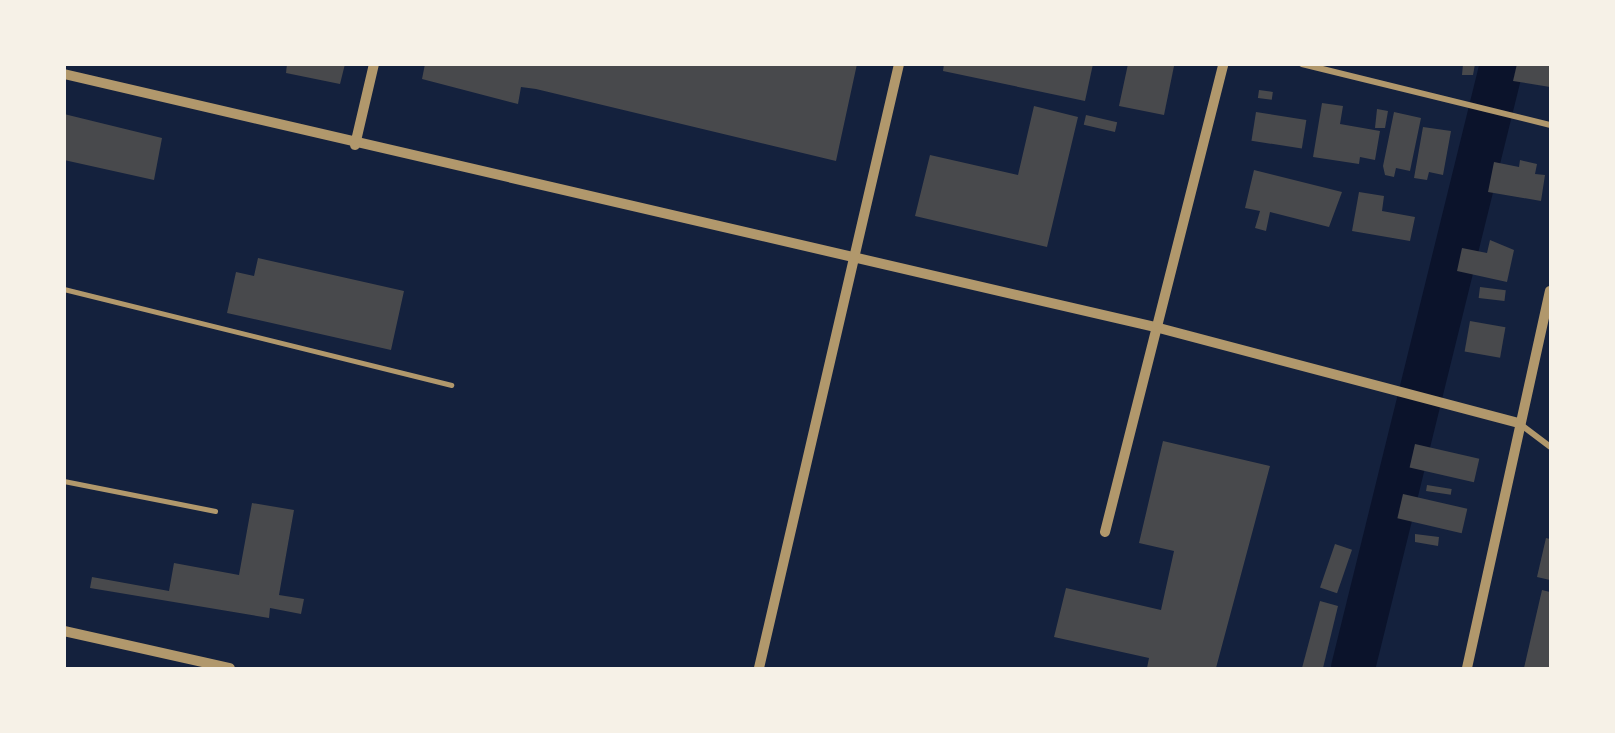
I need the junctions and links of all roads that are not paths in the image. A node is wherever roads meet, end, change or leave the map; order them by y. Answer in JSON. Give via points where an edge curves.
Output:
{"nodes":[{"id":1,"x":374,"y":64,"type":"edge"},
{"id":2,"x":899,"y":64,"type":"edge"},
{"id":3,"x":1223,"y":64,"type":"edge"},
{"id":4,"x":1302,"y":64,"type":"edge"},
{"id":5,"x":64,"y":74,"type":"edge"},
{"id":6,"x":1551,"y":125,"type":"edge"},
{"id":7,"x":355,"y":145,"type":"junction"},
{"id":8,"x":858,"y":260,"type":"junction"},
{"id":9,"x":64,"y":289,"type":"edge"},
{"id":10,"x":1551,"y":291,"type":"edge"},
{"id":11,"x":1159,"y":328,"type":"junction"},
{"id":12,"x":451,"y":385,"type":"dead end"},
{"id":13,"x":1518,"y":423,"type":"junction"},
{"id":14,"x":1551,"y":447,"type":"edge"},
{"id":15,"x":64,"y":481,"type":"edge"},
{"id":16,"x":215,"y":511,"type":"dead end"},
{"id":17,"x":1105,"y":532,"type":"dead end"},
{"id":18,"x":64,"y":631,"type":"edge"},
{"id":19,"x":230,"y":669,"type":"edge"},
{"id":20,"x":759,"y":669,"type":"edge"},
{"id":21,"x":1467,"y":669,"type":"edge"}],
"edges":[{"from":1,"to":7,"type":"street"},
{"from":2,"to":8,"type":"street"},
{"from":3,"to":11,"type":"street"},
{"from":4,"to":6,"type":"street"},
{"from":5,"to":7,"type":"street"},
{"from":7,"to":8,"type":"street"},
{"from":8,"to":11,"type":"street"},
{"from":8,"to":20,"type":"street"},
{"from":9,"to":12,"type":"lane"},
{"from":10,"to":13,"type":"street"},
{"from":11,"to":13,"type":"street"},
{"from":11,"to":17,"type":"street"},
{"from":13,"to":14,"type":"street"},
{"from":13,"to":21,"type":"street"},
{"from":15,"to":16,"type":"lane"},
{"from":18,"to":19,"type":"street"}]}
